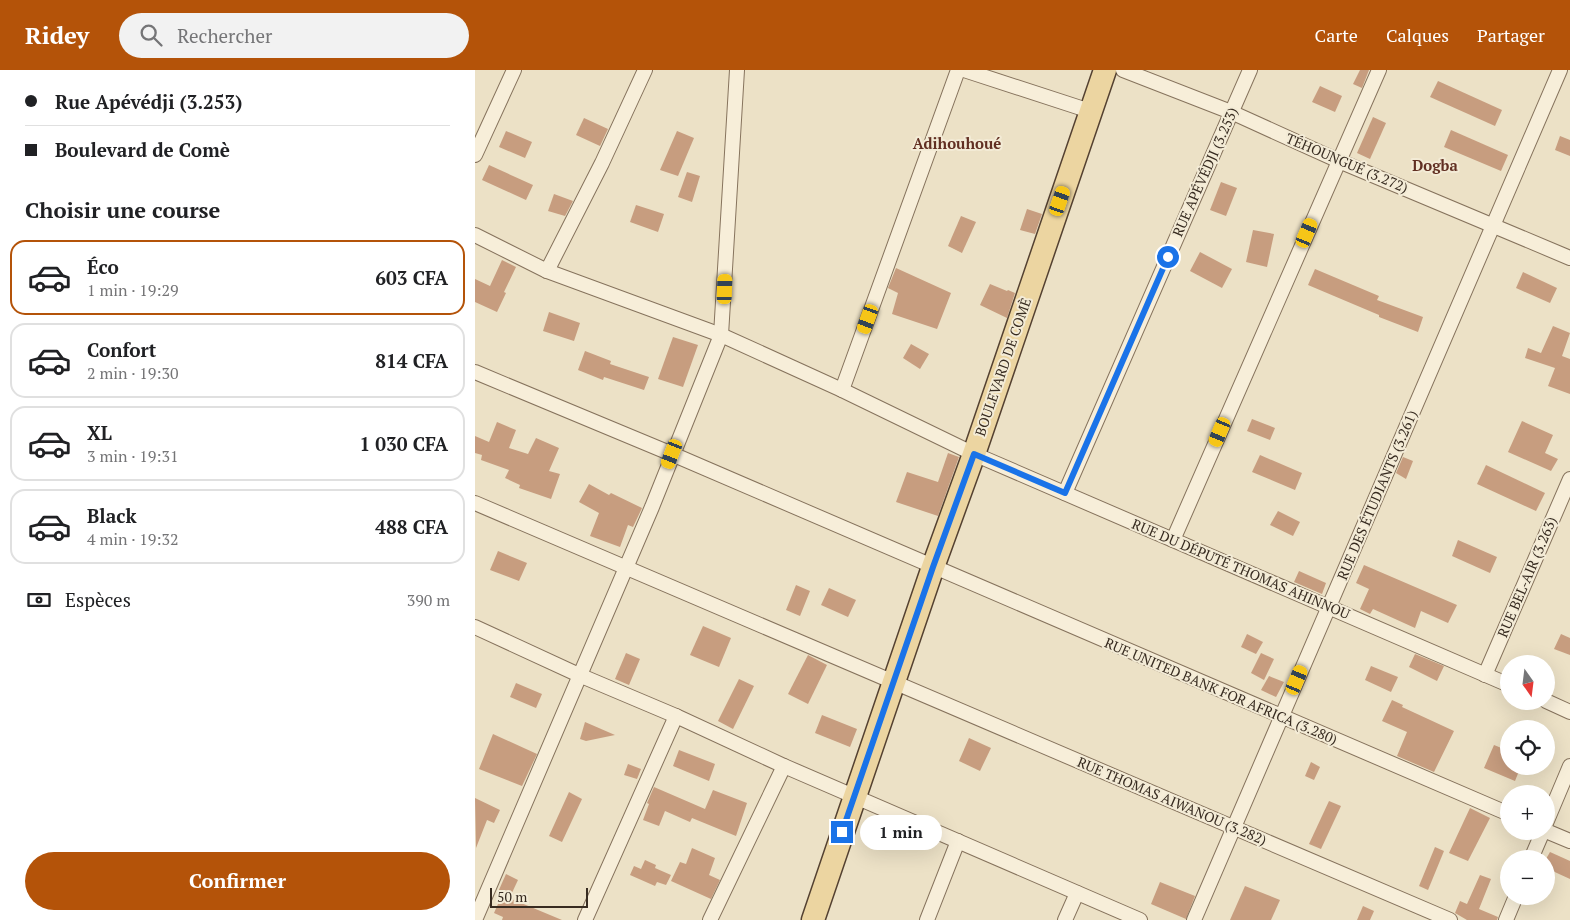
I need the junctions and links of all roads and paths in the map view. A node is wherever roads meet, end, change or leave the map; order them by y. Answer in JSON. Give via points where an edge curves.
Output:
{"nodes":[{"id":1,"x":514,"y":70,"type":"edge"},
{"id":2,"x":645,"y":70,"type":"edge"},
{"id":3,"x":737,"y":70,"type":"edge"},
{"id":4,"x":958,"y":70,"type":"edge"},
{"id":5,"x":964,"y":70,"type":"edge"},
{"id":6,"x":1105,"y":70,"type":"edge"},
{"id":7,"x":1123,"y":70,"type":"edge"},
{"id":8,"x":1250,"y":70,"type":"edge"},
{"id":9,"x":1379,"y":70,"type":"edge"},
{"id":10,"x":1560,"y":70,"type":"edge"},
{"id":11,"x":993,"y":74,"type":"edge"},
{"id":12,"x":1090,"y":111,"type":"junction"},
{"id":13,"x":1231,"y":112,"type":"junction"},
{"id":14,"x":475,"y":154,"type":"edge"},
{"id":15,"x":1339,"y":161,"type":"junction"},
{"id":16,"x":1493,"y":225,"type":"junction"},
{"id":17,"x":475,"y":235,"type":"edge"},
{"id":18,"x":1570,"y":258,"type":"edge"},
{"id":19,"x":547,"y":271,"type":"junction"},
{"id":20,"x":721,"y":335,"type":"junction"},
{"id":21,"x":475,"y":372,"type":"edge"},
{"id":22,"x":842,"y":390,"type":"junction"},
{"id":23,"x":672,"y":454,"type":"junction"},
{"id":24,"x":974,"y":454,"type":"junction"},
{"id":25,"x":1570,"y":479,"type":"edge"},
{"id":26,"x":1065,"y":493,"type":"junction"},
{"id":27,"x":475,"y":503,"type":"edge"},
{"id":28,"x":1173,"y":540,"type":"junction"},
{"id":29,"x":627,"y":567,"type":"junction"},
{"id":30,"x":933,"y":567,"type":"junction"},
{"id":31,"x":1328,"y":607,"type":"junction"},
{"id":32,"x":475,"y":627,"type":"edge"},
{"id":33,"x":579,"y":675,"type":"junction"},
{"id":34,"x":1485,"y":675,"type":"junction"},
{"id":35,"x":894,"y":681,"type":"junction"},
{"id":36,"x":1500,"y":681,"type":"edge"},
{"id":37,"x":1555,"y":705,"type":"edge"},
{"id":38,"x":1570,"y":712,"type":"edge"},
{"id":39,"x":676,"y":716,"type":"junction"},
{"id":40,"x":1281,"y":717,"type":"junction"},
{"id":41,"x":784,"y":766,"type":"junction"},
{"id":42,"x":1570,"y":766,"type":"edge"},
{"id":43,"x":855,"y":796,"type":"junction"},
{"id":44,"x":1555,"y":802,"type":"edge"},
{"id":45,"x":1500,"y":810,"type":"edge"},
{"id":46,"x":1234,"y":827,"type":"junction"},
{"id":47,"x":1555,"y":835,"type":"edge"},
{"id":48,"x":959,"y":841,"type":"junction"},
{"id":49,"x":1570,"y":841,"type":"edge"},
{"id":50,"x":1077,"y":893,"type":"junction"},
{"id":51,"x":1512,"y":905,"type":"edge"},
{"id":52,"x":475,"y":920,"type":"edge"},
{"id":53,"x":585,"y":920,"type":"edge"},
{"id":54,"x":710,"y":920,"type":"edge"},
{"id":55,"x":813,"y":920,"type":"edge"},
{"id":56,"x":927,"y":920,"type":"edge"},
{"id":57,"x":1065,"y":920,"type":"edge"},
{"id":58,"x":1140,"y":920,"type":"edge"},
{"id":59,"x":1193,"y":920,"type":"edge"},
{"id":60,"x":1451,"y":920,"type":"edge"},
{"id":61,"x":1506,"y":920,"type":"edge"}],
"edges":[{"from":1,"to":14,"type":"street"},
{"from":2,"to":19,"type":"street"},
{"from":3,"to":20,"type":"street"},
{"from":4,"to":22,"type":"street"},
{"from":5,"to":11,"type":"street"},
{"from":6,"to":12,"type":"main road","name":"BOULEVARD DE COMÈ"},
{"from":7,"to":13,"type":"street","name":"TÉHOUNGUÉ (3.272)"},
{"from":8,"to":13,"type":"street","name":"RUE APÉVÉDJI (3.253)"},
{"from":9,"to":15,"type":"street"},
{"from":10,"to":16,"type":"street","name":"RUE DES ÉTUDIANTS (3.261)"},
{"from":11,"to":12,"type":"street"},
{"from":12,"to":24,"type":"main road","name":"BOULEVARD DE COMÈ"},
{"from":13,"to":15,"type":"street","name":"TÉHOUNGUÉ (3.272)"},
{"from":13,"to":26,"type":"street","name":"RUE APÉVÉDJI (3.253)"},
{"from":15,"to":16,"type":"street","name":"TÉHOUNGUÉ (3.272)"},
{"from":15,"to":28,"type":"street"},
{"from":16,"to":18,"type":"street","name":"TÉHOUNGUÉ (3.272)"},
{"from":16,"to":31,"type":"street","name":"RUE DES ÉTUDIANTS (3.261)"},
{"from":17,"to":19,"type":"street","name":"RUE DU DÉPUTÉ THOMAS AHINNOU"},
{"from":19,"to":20,"type":"street","name":"RUE DU DÉPUTÉ THOMAS AHINNOU"},
{"from":20,"to":22,"type":"street","name":"RUE DU DÉPUTÉ THOMAS AHINNOU"},
{"from":20,"to":23,"type":"street"},
{"from":21,"to":23,"type":"street","name":"RUE UNITED BANK FOR AFRICA (3.280)"},
{"from":22,"to":24,"type":"street","name":"RUE DU DÉPUTÉ THOMAS AHINNOU"},
{"from":23,"to":29,"type":"street"},
{"from":23,"to":30,"type":"street","name":"RUE UNITED BANK FOR AFRICA (3.280)"},
{"from":24,"to":26,"type":"street","name":"RUE DU DÉPUTÉ THOMAS AHINNOU"},
{"from":24,"to":30,"type":"main road","name":"BOULEVARD DE COMÈ"},
{"from":25,"to":34,"type":"street","name":"RUE BEL-AIR (3.263)"},
{"from":26,"to":28,"type":"street","name":"RUE DU DÉPUTÉ THOMAS AHINNOU"},
{"from":27,"to":29,"type":"street","name":"RUE THOMAS AIWANOU (3.282)"},
{"from":28,"to":31,"type":"street","name":"RUE DU DÉPUTÉ THOMAS AHINNOU"},
{"from":29,"to":33,"type":"street"},
{"from":29,"to":35,"type":"street","name":"RUE THOMAS AIWANOU (3.282)"},
{"from":30,"to":35,"type":"main road","name":"BOULEVARD DE COMÈ"},
{"from":30,"to":40,"type":"street","name":"RUE UNITED BANK FOR AFRICA (3.280)"},
{"from":31,"to":34,"type":"street","name":"RUE DU DÉPUTÉ THOMAS AHINNOU"},
{"from":31,"to":40,"type":"street","name":"RUE DES ÉTUDIANTS (3.261)"},
{"from":32,"to":33,"type":"street"},
{"from":33,"to":39,"type":"street"},
{"from":33,"to":52,"type":"street"},
{"from":34,"to":36,"type":"street","name":"RUE DU DÉPUTÉ THOMAS AHINNOU"},
{"from":35,"to":43,"type":"main road","name":"BOULEVARD DE COMÈ"},
{"from":35,"to":46,"type":"street","name":"RUE THOMAS AIWANOU (3.282)"},
{"from":37,"to":38,"type":"street"},
{"from":39,"to":41,"type":"street"},
{"from":39,"to":53,"type":"street"},
{"from":40,"to":45,"type":"street","name":"RUE UNITED BANK FOR AFRICA (3.280)"},
{"from":40,"to":46,"type":"street","name":"RUE DES ÉTUDIANTS (3.261)"},
{"from":41,"to":43,"type":"street"},
{"from":41,"to":54,"type":"street"},
{"from":42,"to":44,"type":"street"},
{"from":43,"to":48,"type":"street"},
{"from":43,"to":55,"type":"main road","name":"BOULEVARD DE COMÈ"},
{"from":46,"to":59,"type":"street","name":"RUE DES ÉTUDIANTS (3.261)"},
{"from":46,"to":60,"type":"street","name":"RUE THOMAS AIWANOU (3.282)"},
{"from":47,"to":49,"type":"street"},
{"from":48,"to":50,"type":"street"},
{"from":48,"to":56,"type":"street"},
{"from":50,"to":57,"type":"street"},
{"from":50,"to":58,"type":"street"},
{"from":51,"to":61,"type":"street"}]}
